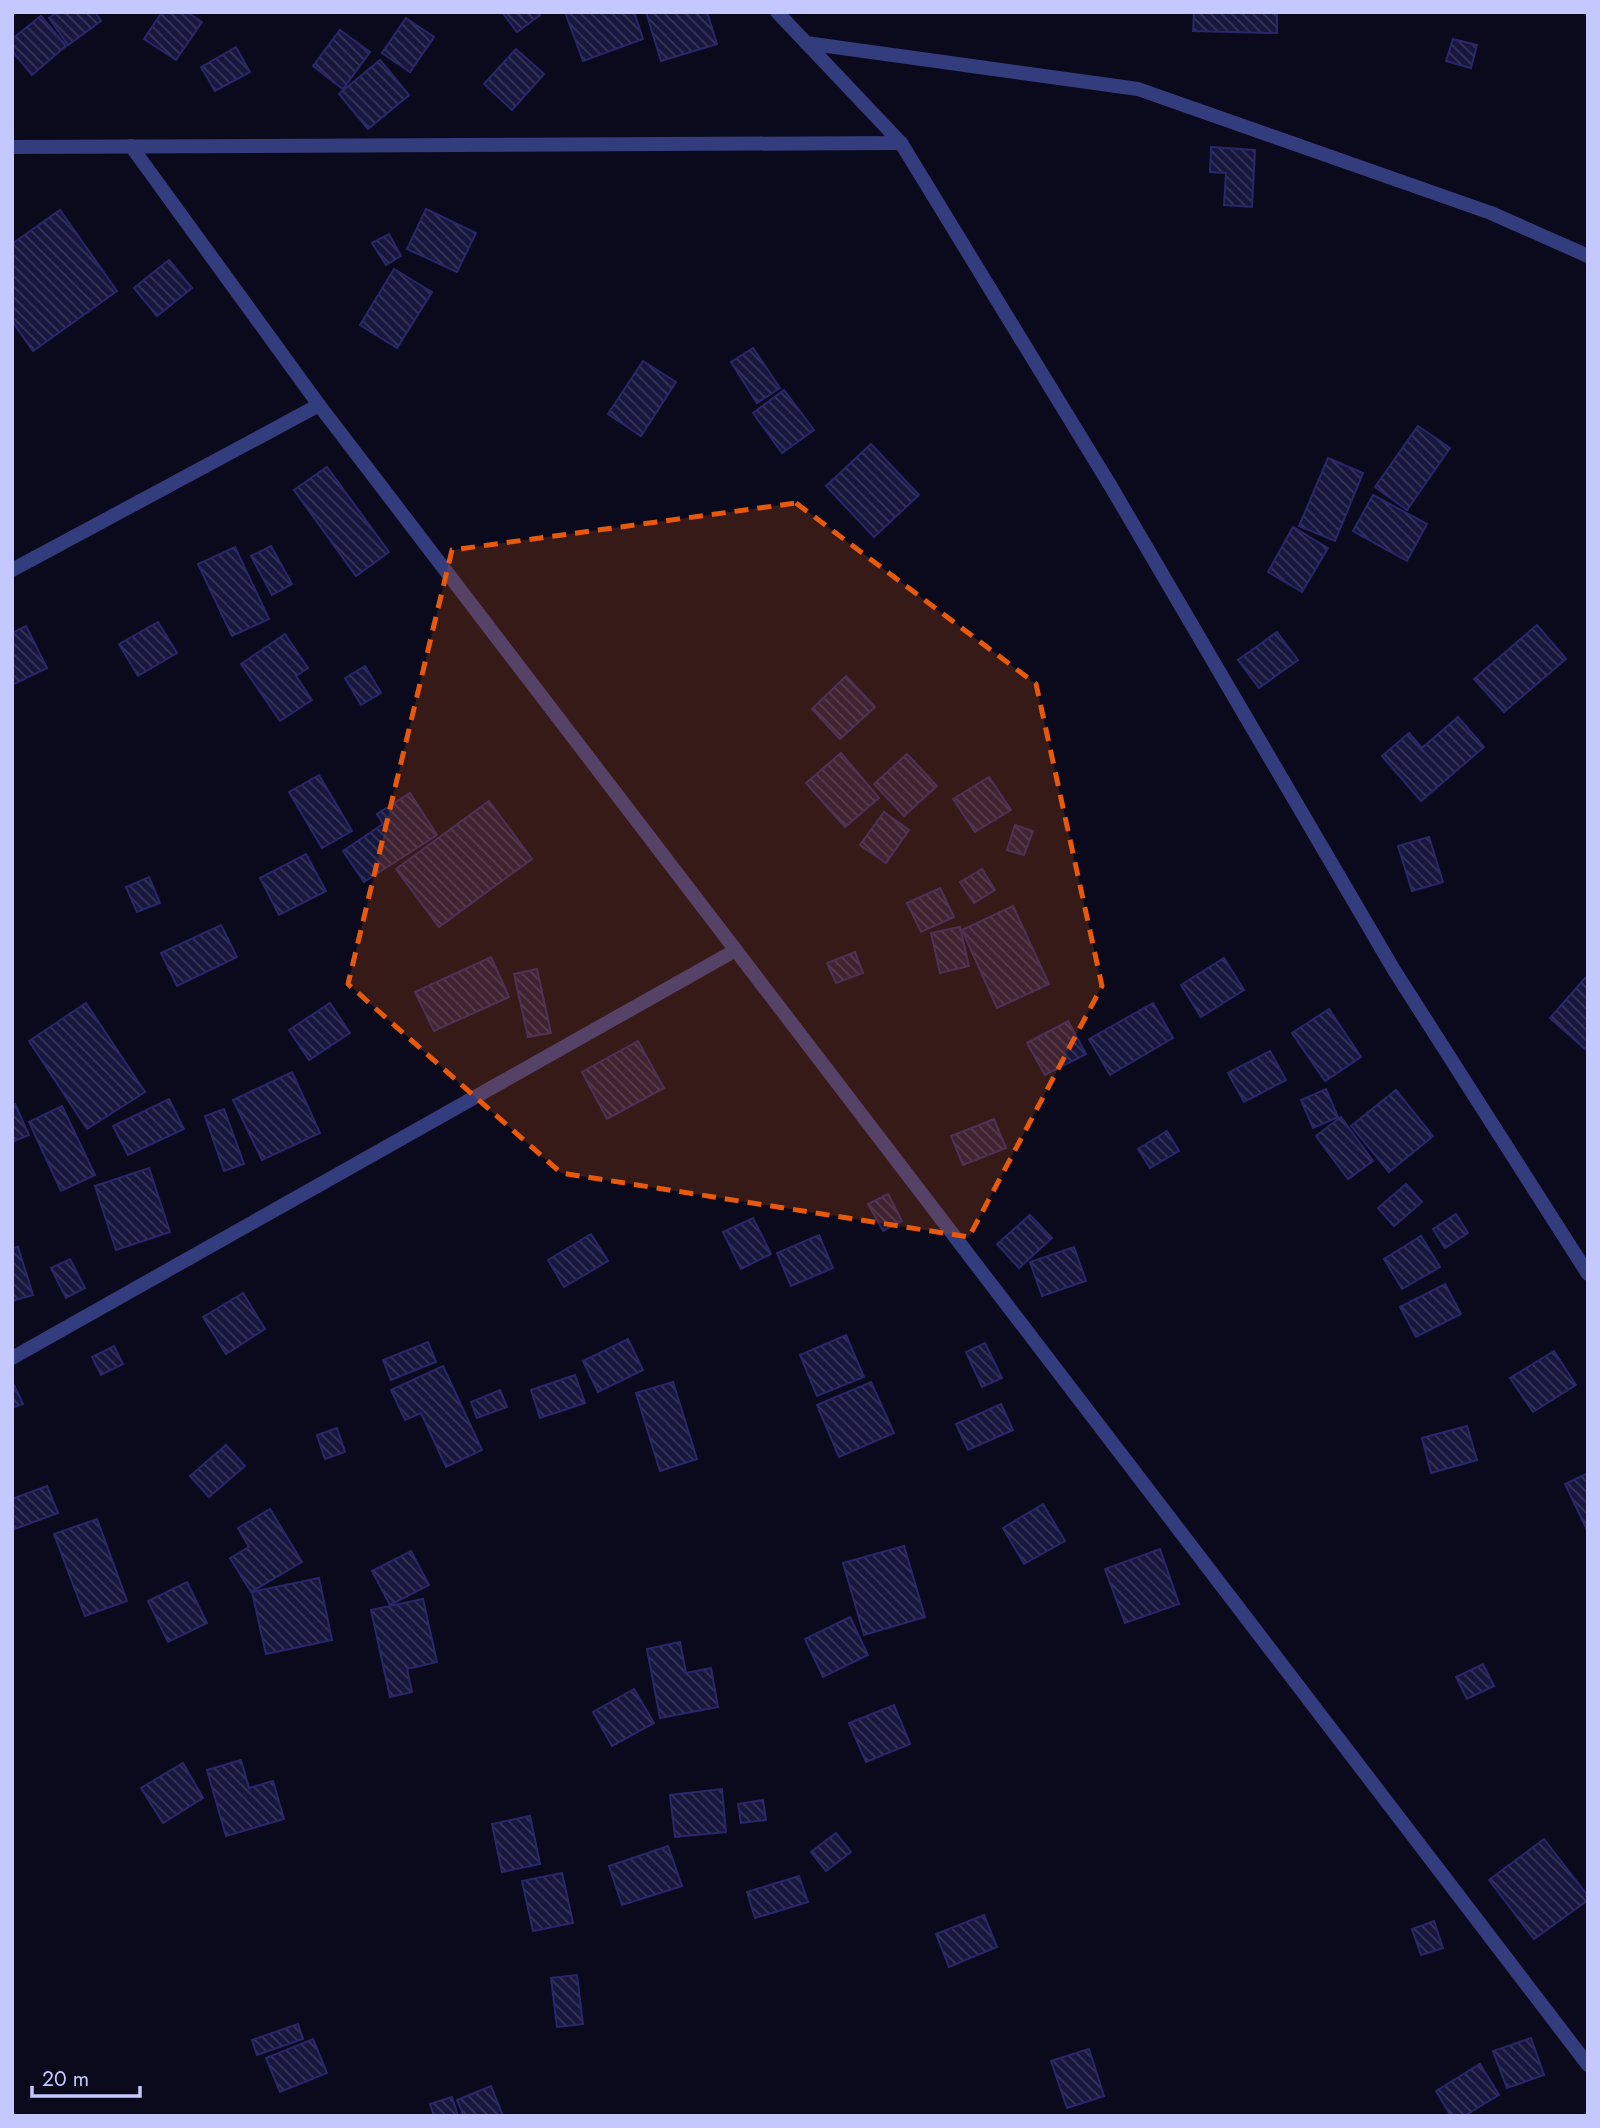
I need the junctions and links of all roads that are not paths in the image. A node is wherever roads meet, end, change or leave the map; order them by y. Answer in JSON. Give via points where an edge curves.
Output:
{"nodes":[{"id":1,"x":777,"y":12,"type":"edge"},
{"id":2,"x":806,"y":43,"type":"junction"},
{"id":3,"x":901,"y":143,"type":"junction"},
{"id":4,"x":131,"y":146,"type":"junction"},
{"id":5,"x":12,"y":147,"type":"edge"},
{"id":6,"x":1588,"y":256,"type":"edge"},
{"id":7,"x":319,"y":405,"type":"junction"},
{"id":8,"x":12,"y":570,"type":"edge"},
{"id":9,"x":736,"y":950,"type":"junction"},
{"id":10,"x":1588,"y":1274,"type":"edge"},
{"id":11,"x":12,"y":1358,"type":"edge"},
{"id":12,"x":1588,"y":2065,"type":"edge"}],
"edges":[{"from":1,"to":2,"type":"street"},
{"from":2,"to":3,"type":"street"},
{"from":2,"to":6,"type":"street","via":[[1138,89],[1491,213]]},
{"from":3,"to":4,"type":"street"},
{"from":3,"to":10,"type":"street","via":[[1110,485],[1394,970]]},
{"from":4,"to":5,"type":"street"},
{"from":4,"to":7,"type":"street"},
{"from":7,"to":8,"type":"street"},
{"from":7,"to":9,"type":"street"},
{"from":9,"to":11,"type":"street"},
{"from":9,"to":12,"type":"street"}]}
